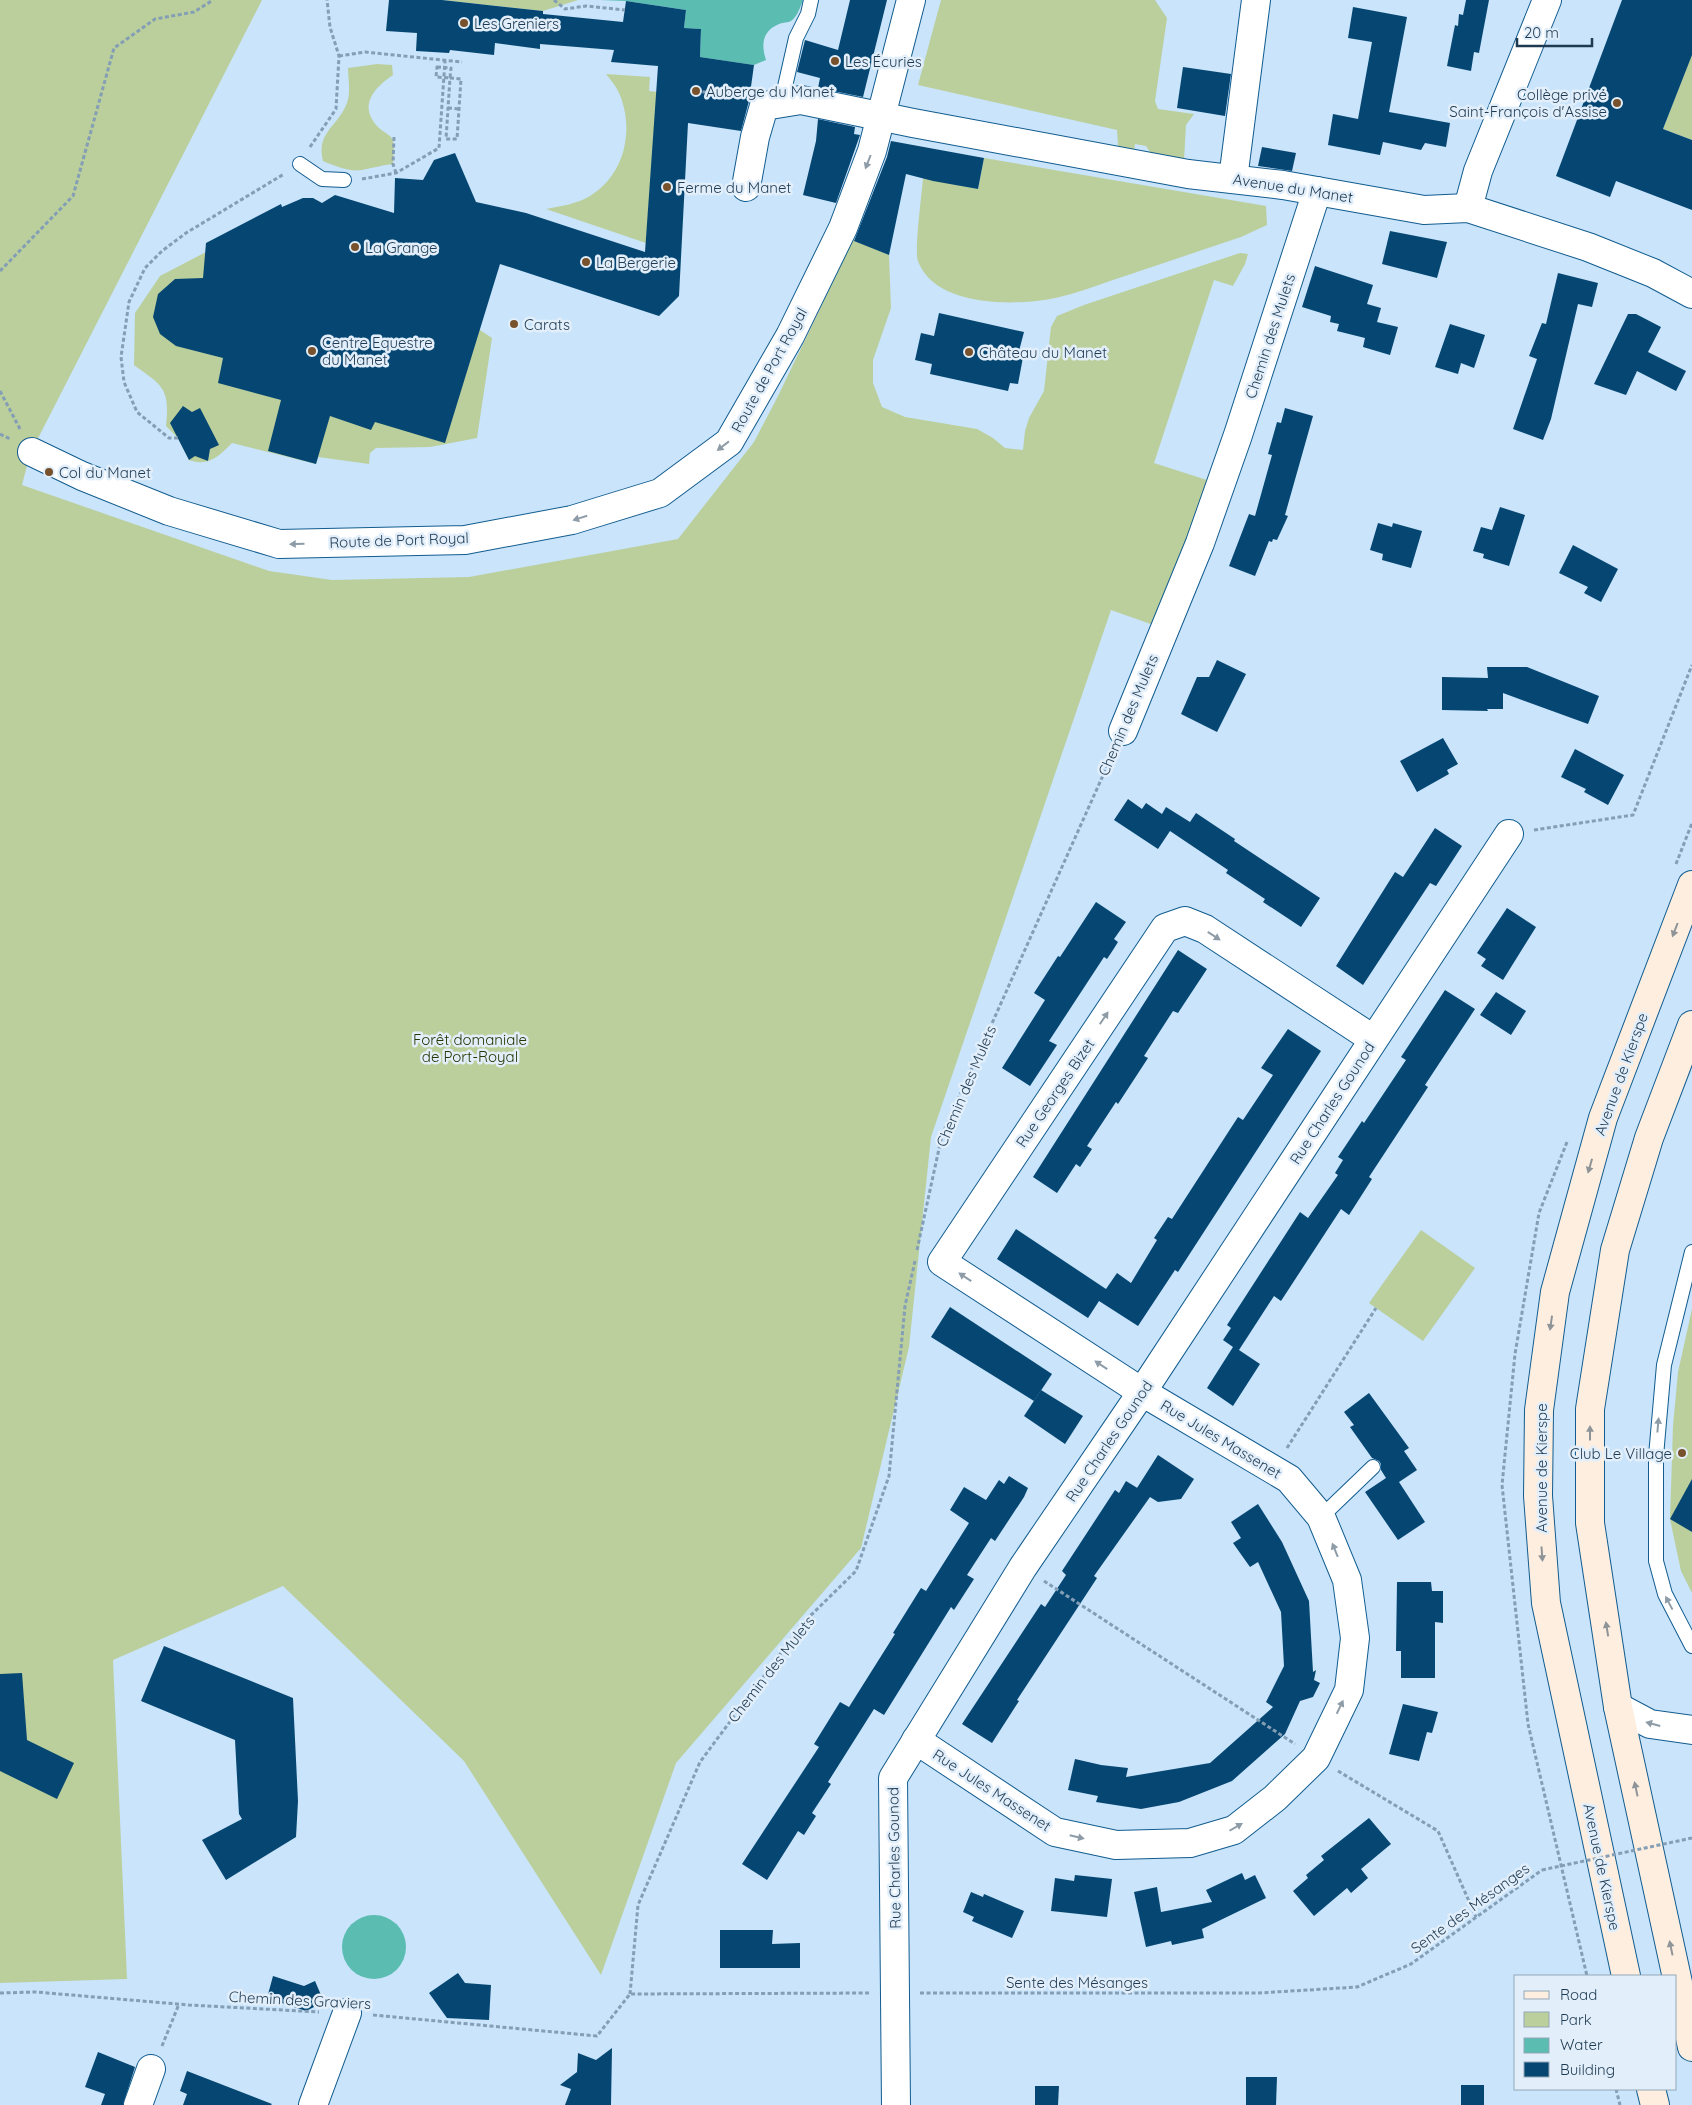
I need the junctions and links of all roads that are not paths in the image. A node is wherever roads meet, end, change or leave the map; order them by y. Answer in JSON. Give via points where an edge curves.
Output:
{"nodes":[{"id":1,"x":811,"y":0,"type":"edge"},
{"id":2,"x":911,"y":0,"type":"edge"},
{"id":3,"x":1256,"y":0,"type":"edge"},
{"id":4,"x":1547,"y":0,"type":"edge"},
{"id":5,"x":764,"y":106,"type":"junction"},
{"id":6,"x":883,"y":116,"type":"junction"},
{"id":7,"x":300,"y":164,"type":"road end"},
{"id":8,"x":1233,"y":179,"type":"junction"},
{"id":9,"x":344,"y":180,"type":"road end"},
{"id":10,"x":746,"y":187,"type":"dead end"},
{"id":11,"x":1317,"y":191,"type":"junction"},
{"id":12,"x":1468,"y":208,"type":"junction"},
{"id":13,"x":1692,"y":294,"type":"edge"},
{"id":14,"x":32,"y":452,"type":"road end"},
{"id":15,"x":1123,"y":731,"type":"road end"},
{"id":16,"x":1509,"y":834,"type":"road end"},
{"id":17,"x":1692,"y":885,"type":"edge"},
{"id":18,"x":1692,"y":1025,"type":"edge"},
{"id":19,"x":1373,"y":1039,"type":"junction"},
{"id":20,"x":1692,"y":1252,"type":"edge"},
{"id":21,"x":1142,"y":1392,"type":"junction"},
{"id":22,"x":1373,"y":1467,"type":"dead end"},
{"id":23,"x":1321,"y":1516,"type":"junction"},
{"id":24,"x":1692,"y":1646,"type":"edge"},
{"id":25,"x":1618,"y":1707,"type":"junction"},
{"id":26,"x":1692,"y":1730,"type":"edge"},
{"id":27,"x":916,"y":1740,"type":"junction"},
{"id":28,"x":1626,"y":1975,"type":"edge"},
{"id":29,"x":1676,"y":1975,"type":"edge"},
{"id":30,"x":1677,"y":1978,"type":"edge"},
{"id":31,"x":347,"y":2013,"type":"road end"},
{"id":32,"x":1692,"y":2047,"type":"edge"},
{"id":33,"x":151,"y":2069,"type":"road end"},
{"id":34,"x":1651,"y":2090,"type":"edge"},
{"id":35,"x":138,"y":2105,"type":"edge"},
{"id":36,"x":313,"y":2105,"type":"edge"},
{"id":37,"x":896,"y":2105,"type":"edge"},
{"id":38,"x":1655,"y":2105,"type":"edge"}],
"edges":[{"from":1,"to":5,"type":"lane","via":[[796,38],[784,90]]},
{"from":2,"to":6,"type":"street","name":"Route de Port Royal"},
{"from":3,"to":8,"type":"street"},
{"from":4,"to":12,"type":"street","via":[[1478,171]]},
{"from":5,"to":6,"type":"street","name":"Avenue du Manet","via":[[801,100]]},
{"from":5,"to":10,"type":"street"},
{"from":6,"to":8,"type":"street","name":"Avenue du Manet","via":[[1188,174]]},
{"from":6,"to":14,"type":"street","name":"Route de Port Royal","one_way":true,"via":[[843,228],[790,336],[729,442],[660,493],[572,520],[465,540],[279,544],[169,511]]},
{"from":7,"to":9,"type":"lane","via":[[322,179]]},
{"from":8,"to":11,"type":"street","name":"Avenue du Manet"},
{"from":11,"to":12,"type":"street","name":"Avenue du Manet","via":[[1424,210]]},
{"from":11,"to":15,"type":"street","name":"Chemin des Mulets","via":[[1200,543]]},
{"from":12,"to":13,"type":"street","name":"Avenue du Manet","via":[[1588,247],[1653,273]]},
{"from":16,"to":19,"type":"street","name":"Rue Charles Gounod"},
{"from":17,"to":28,"type":"main road","name":"Avenue de Kierspe","one_way":true,"via":[[1603,1118],[1555,1292],[1539,1410],[1538,1496],[1546,1603]]},
{"from":25,"to":18,"type":"main road","one_way":true,"via":[[1590,1523],[1590,1409],[1615,1250],[1649,1138]]},
{"from":19,"to":21,"type":"street","name":"Rue Charles Gounod"},
{"from":21,"to":19,"type":"street","name":"Rue Georges Bizet","one_way":true,"via":[[942,1262],[1164,928],[1184,921],[1204,929]]},
{"from":24,"to":20,"type":"lane","one_way":true,"via":[[1665,1594],[1656,1561],[1656,1466],[1664,1365]]},
{"from":21,"to":23,"type":"street","name":"Rue Jules Massenet","via":[[1289,1479]]},
{"from":21,"to":27,"type":"street","name":"Rue Charles Gounod","via":[[1023,1567]]},
{"from":22,"to":23,"type":"lane"},
{"from":27,"to":23,"type":"street","name":"Rue Jules Massenet","one_way":true,"via":[[1055,1832],[1116,1846],[1190,1843],[1234,1830],[1275,1798],[1316,1758],[1349,1690],[1355,1638],[1346,1580]]},
{"from":26,"to":25,"type":"street","one_way":true,"via":[[1650,1724]]},
{"from":29,"to":25,"type":"main road","one_way":true},
{"from":27,"to":37,"type":"street","name":"Rue Charles Gounod","via":[[893,1778]]},
{"from":32,"to":30,"type":"main road","one_way":true},
{"from":31,"to":36,"type":"street"},
{"from":33,"to":35,"type":"street"},
{"from":34,"to":38,"type":"main road"}]}
